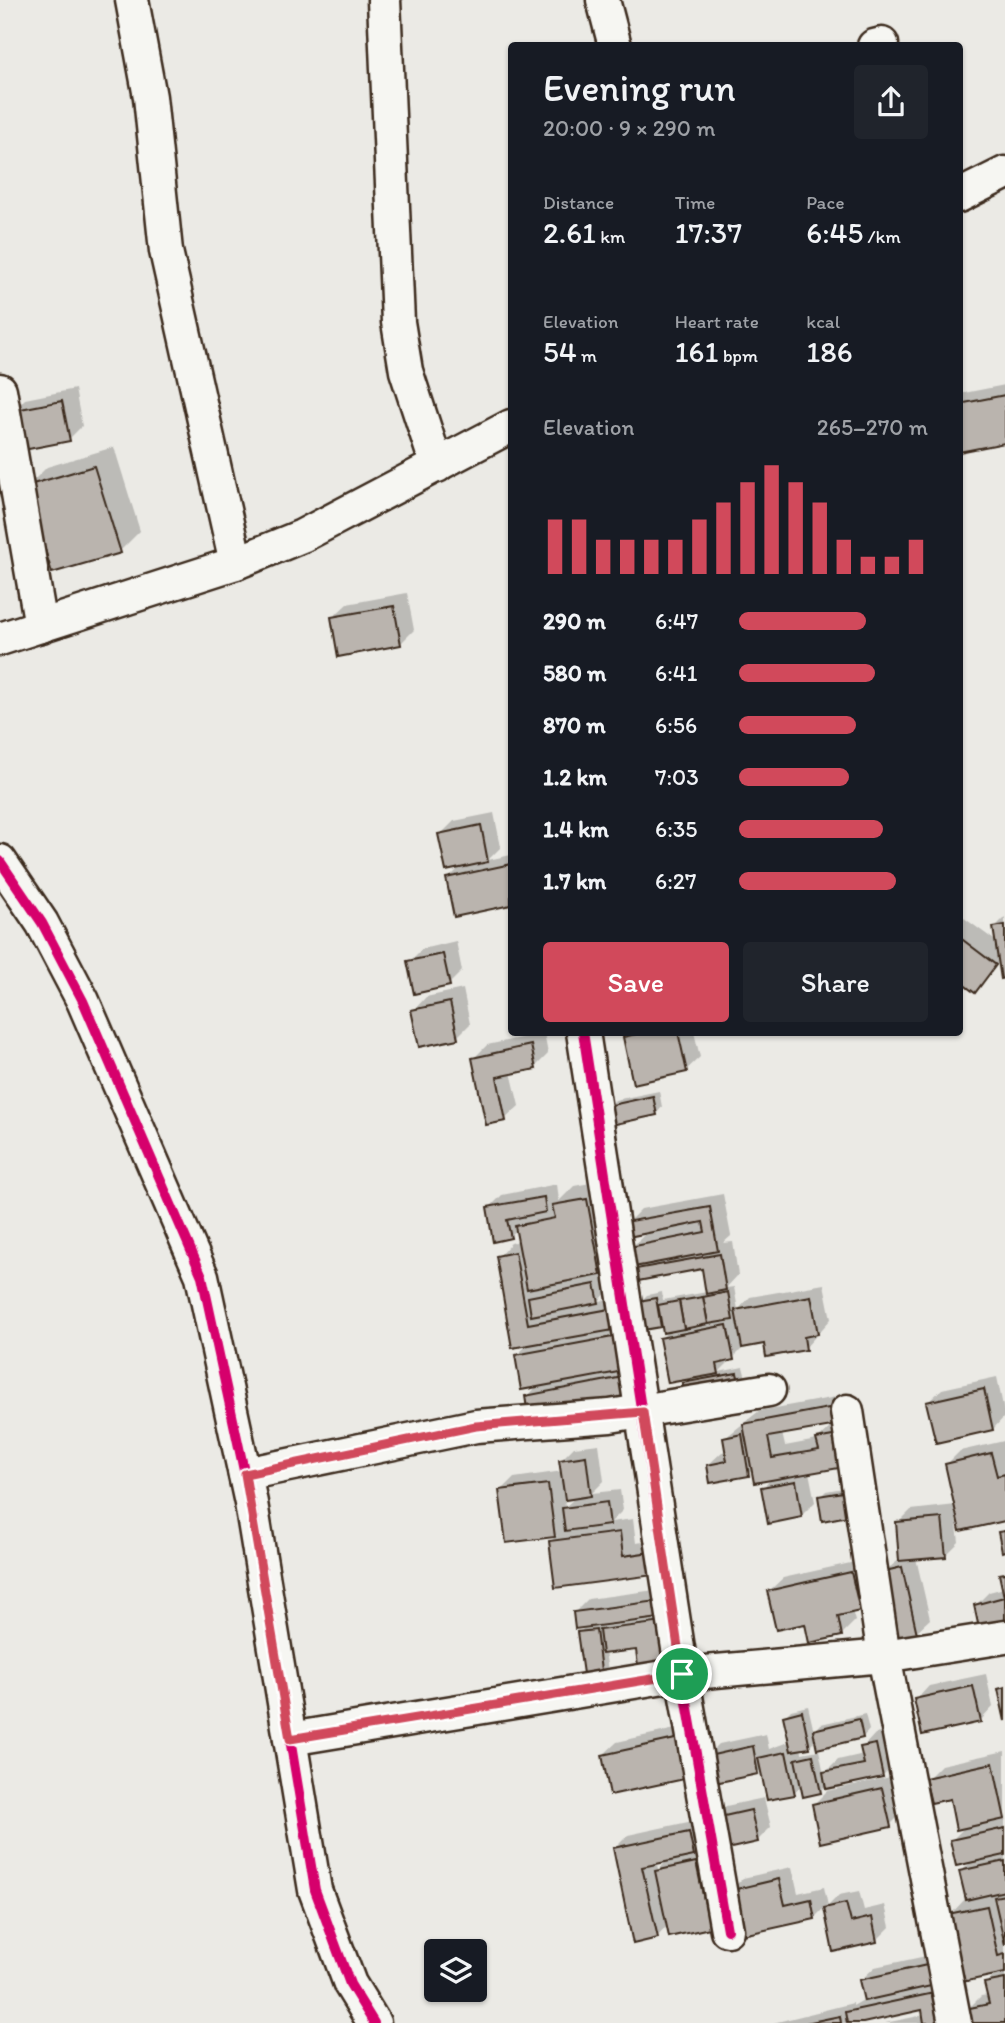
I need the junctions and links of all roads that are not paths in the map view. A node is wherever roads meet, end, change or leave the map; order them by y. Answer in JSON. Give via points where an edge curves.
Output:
{"nodes":[{"id":1,"x":132,"y":0,"type":"edge"},
{"id":2,"x":384,"y":0,"type":"edge"},
{"id":3,"x":603,"y":0,"type":"edge"},
{"id":4,"x":614,"y":42,"type":"edge"},
{"id":5,"x":1005,"y":173,"type":"edge"},
{"id":6,"x":963,"y":194,"type":"edge"},
{"id":7,"x":963,"y":195,"type":"edge"},
{"id":8,"x":1005,"y":202,"type":"edge"},
{"id":9,"x":0,"y":390,"type":"edge"},
{"id":10,"x":508,"y":428,"type":"edge"},
{"id":11,"x":437,"y":466,"type":"junction"},
{"id":12,"x":236,"y":563,"type":"junction"},
{"id":13,"x":41,"y":626,"type":"junction"},
{"id":14,"x":0,"y":639,"type":"edge"},
{"id":15,"x":0,"y":861,"type":"edge"},
{"id":16,"x":584,"y":1036,"type":"edge"},
{"id":17,"x":769,"y":1390,"type":"dead end"},
{"id":18,"x":847,"y":1411,"type":"dead end"},
{"id":19,"x":643,"y":1412,"type":"junction"},
{"id":20,"x":245,"y":1474,"type":"junction"},
{"id":21,"x":1005,"y":1637,"type":"edge"},
{"id":22,"x":884,"y":1656,"type":"junction"},
{"id":23,"x":682,"y":1674,"type":"junction"},
{"id":24,"x":290,"y":1739,"type":"junction"},
{"id":25,"x":727,"y":1930,"type":"dead end"},
{"id":26,"x":374,"y":2023,"type":"edge"},
{"id":27,"x":955,"y":2023,"type":"edge"}],
"edges":[{"from":1,"to":12,"type":"street","via":[[150,97],[166,251]]},
{"from":2,"to":11,"type":"street","via":[[398,322],[406,371]]},
{"from":3,"to":4,"type":"street"},
{"from":5,"to":6,"type":"street"},
{"from":7,"to":8,"type":"street"},
{"from":9,"to":13,"type":"street"},
{"from":10,"to":11,"type":"street"},
{"from":11,"to":12,"type":"street","via":[[332,522]]},
{"from":12,"to":13,"type":"street"},
{"from":13,"to":14,"type":"street"},
{"from":15,"to":20,"type":"street","via":[[42,923],[83,1001],[202,1276]]},
{"from":16,"to":19,"type":"street"},
{"from":17,"to":19,"type":"street"},
{"from":18,"to":22,"type":"street"},
{"from":19,"to":20,"type":"street","via":[[476,1426]]},
{"from":19,"to":23,"type":"street"},
{"from":20,"to":24,"type":"street"},
{"from":21,"to":22,"type":"street"},
{"from":22,"to":23,"type":"street"},
{"from":22,"to":27,"type":"street"},
{"from":23,"to":24,"type":"street"},
{"from":23,"to":25,"type":"street"},
{"from":24,"to":26,"type":"street","via":[[315,1890],[350,1984]]}]}
